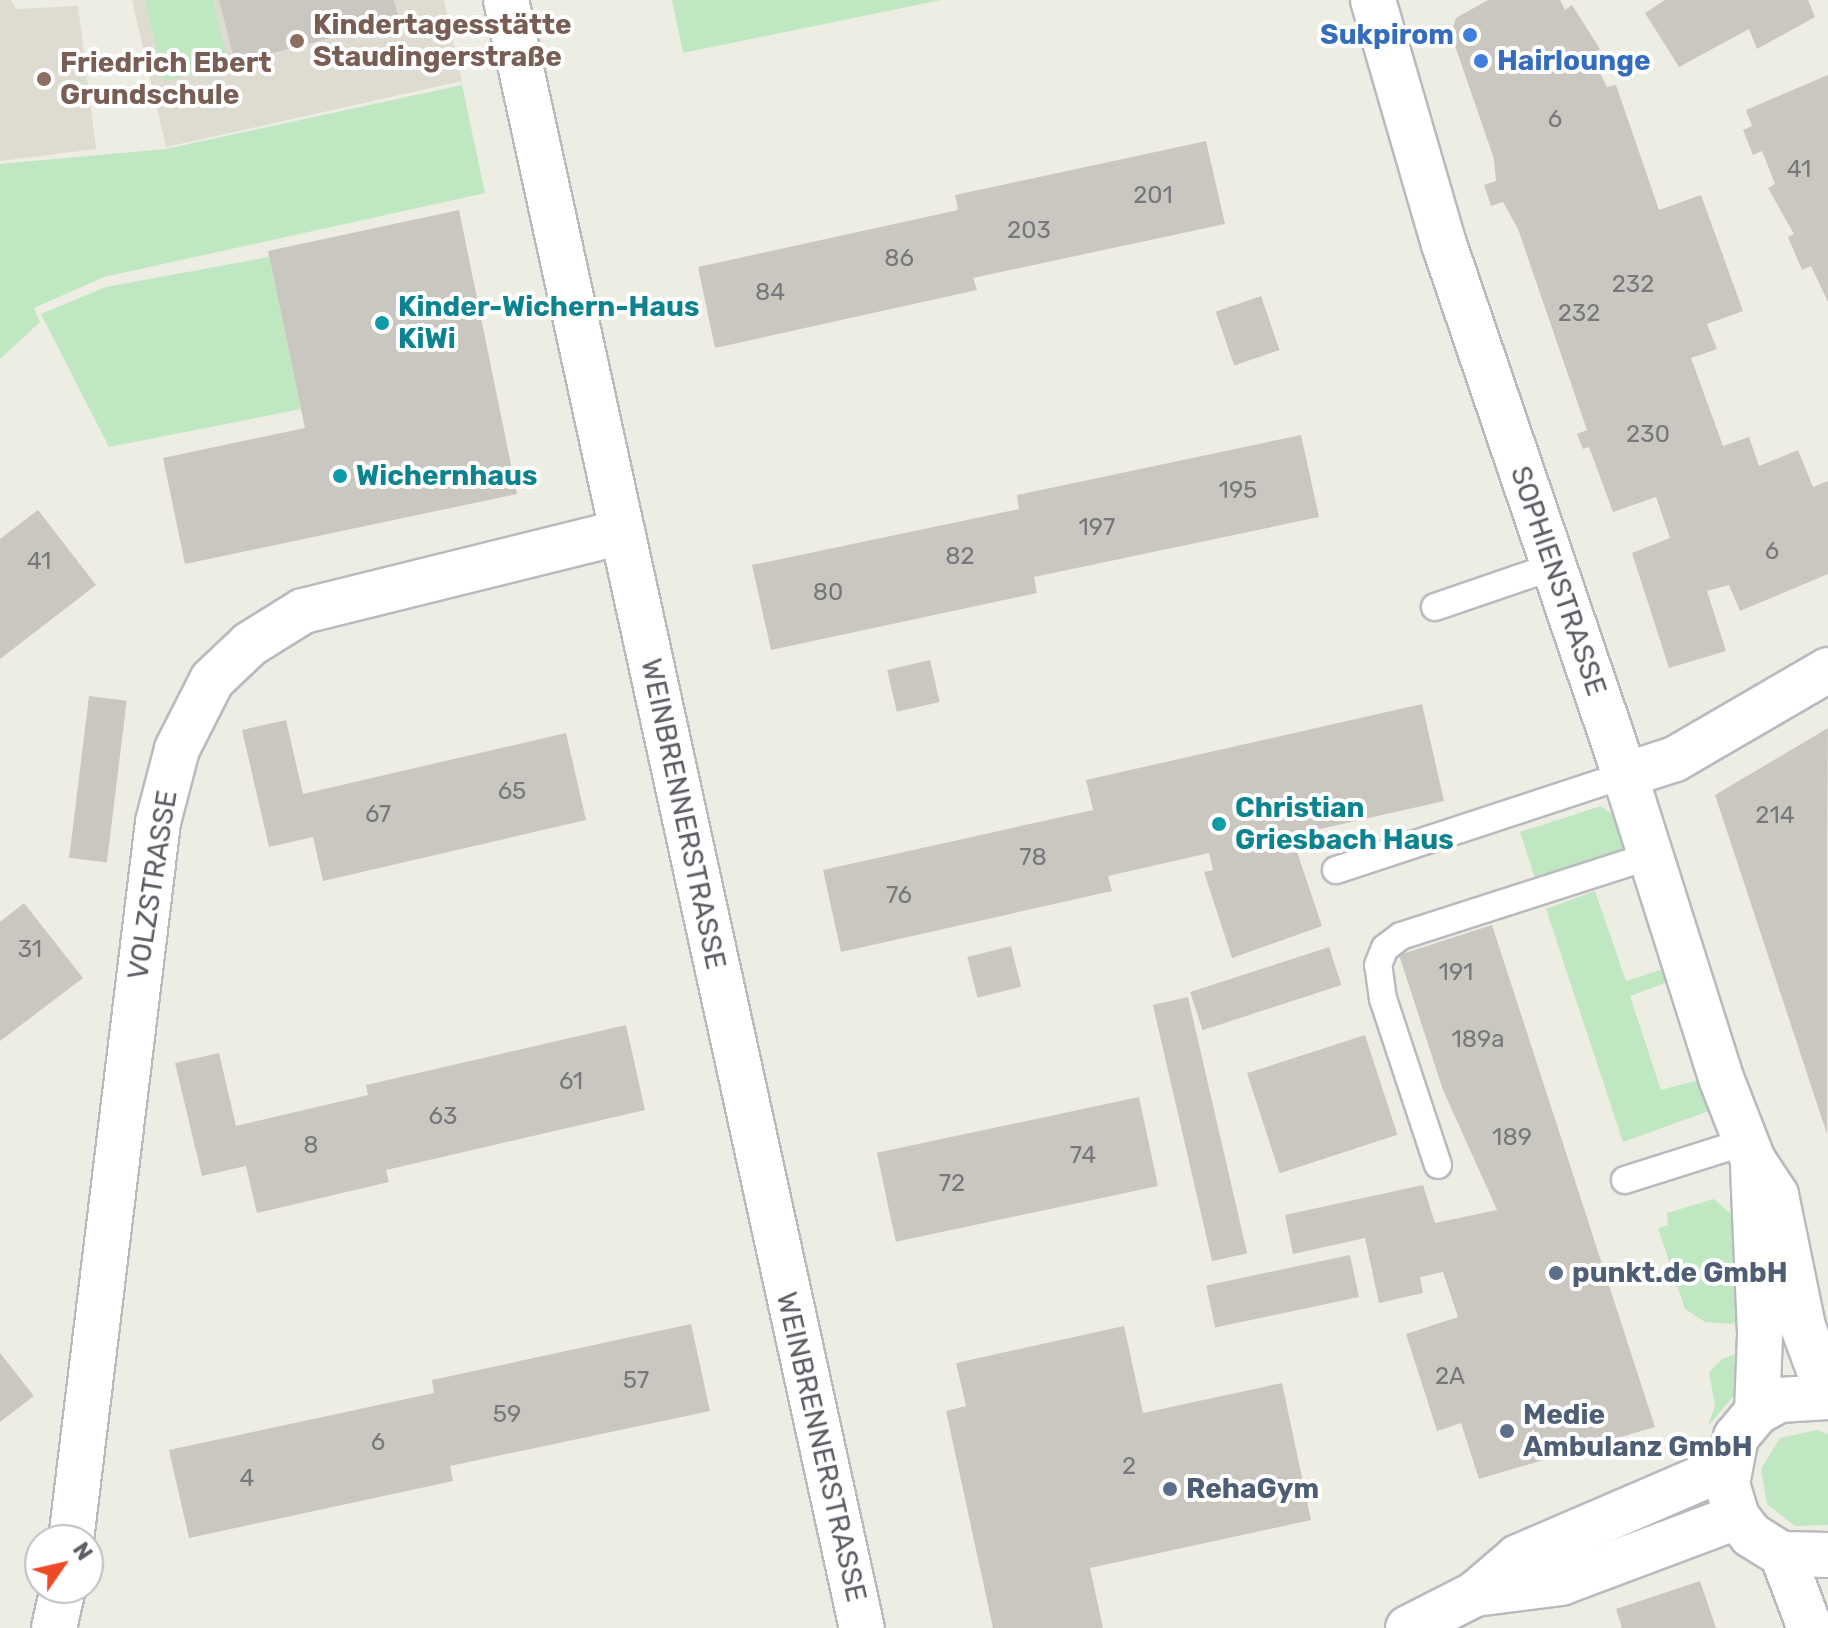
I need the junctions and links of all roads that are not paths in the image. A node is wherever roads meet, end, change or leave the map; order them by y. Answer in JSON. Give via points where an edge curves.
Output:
{"nodes":[{"id":1,"x":506,"y":0,"type":"edge"},
{"id":2,"x":1373,"y":0,"type":"edge"},
{"id":3,"x":622,"y":532,"type":"junction"},
{"id":4,"x":1552,"y":567,"type":"junction"},
{"id":5,"x":1435,"y":607,"type":"dead end"},
{"id":6,"x":1828,"y":670,"type":"edge"},
{"id":7,"x":1625,"y":775,"type":"junction"},
{"id":8,"x":1650,"y":856,"type":"junction"},
{"id":9,"x":1336,"y":870,"type":"dead end"},
{"id":10,"x":1750,"y":1150,"type":"junction"},
{"id":11,"x":1438,"y":1165,"type":"dead end"},
{"id":12,"x":1625,"y":1180,"type":"dead end"},
{"id":13,"x":1828,"y":1396,"type":"edge"},
{"id":14,"x":1757,"y":1412,"type":"junction"},
{"id":15,"x":1727,"y":1467,"type":"junction"},
{"id":16,"x":1737,"y":1517,"type":"junction"},
{"id":17,"x":73,"y":1524,"type":"edge"},
{"id":18,"x":1782,"y":1554,"type":"junction"},
{"id":19,"x":1828,"y":1555,"type":"edge"},
{"id":20,"x":1475,"y":1594,"type":"junction"},
{"id":21,"x":59,"y":1604,"type":"edge"},
{"id":22,"x":54,"y":1628,"type":"edge"},
{"id":23,"x":862,"y":1628,"type":"edge"},
{"id":24,"x":1408,"y":1628,"type":"edge"},
{"id":25,"x":1810,"y":1628,"type":"edge"}],
"edges":[{"from":1,"to":3,"type":"street","name":"WEINBRENNERSTRASSE"},
{"from":2,"to":4,"type":"street","name":"SOPHIENSTRASSE","via":[[1444,244]]},
{"from":3,"to":17,"type":"street","name":"VOLZSTRASSE","via":[[303,611],[250,644],[212,680],[177,749],[158,822]]},
{"from":3,"to":23,"type":"street","name":"WEINBRENNERSTRASSE"},
{"from":4,"to":5,"type":"lane"},
{"from":4,"to":7,"type":"street","name":"SOPHIENSTRASSE"},
{"from":6,"to":7,"type":"street","via":[[1675,759]]},
{"from":7,"to":8,"type":"street","name":"SOPHIENSTRASSE"},
{"from":7,"to":9,"type":"lane"},
{"from":8,"to":10,"type":"street","name":"SOPHIENSTRASSE","via":[[1721,1078]]},
{"from":8,"to":11,"type":"lane","via":[[1401,936],[1385,948],[1378,965],[1383,999]]},
{"from":10,"to":12,"type":"lane"},
{"from":10,"to":13,"type":"street","name":"SOPHIENSTRASSE","via":[[1776,1195],[1803,1327]]},
{"from":10,"to":14,"type":"street","name":"SOPHIENSTRASSE","via":[[1760,1335]]},
{"from":13,"to":14,"type":"street","via":[[1779,1400]]},
{"from":14,"to":15,"type":"street","via":[[1736,1437]]},
{"from":15,"to":16,"type":"street"},
{"from":15,"to":20,"type":"street","via":[[1518,1557]]},
{"from":16,"to":18,"type":"street","via":[[1751,1535]]},
{"from":16,"to":20,"type":"street","via":[[1561,1583]]},
{"from":18,"to":19,"type":"street"},
{"from":18,"to":25,"type":"street"},
{"from":20,"to":24,"type":"street"},
{"from":21,"to":22,"type":"street"}]}
